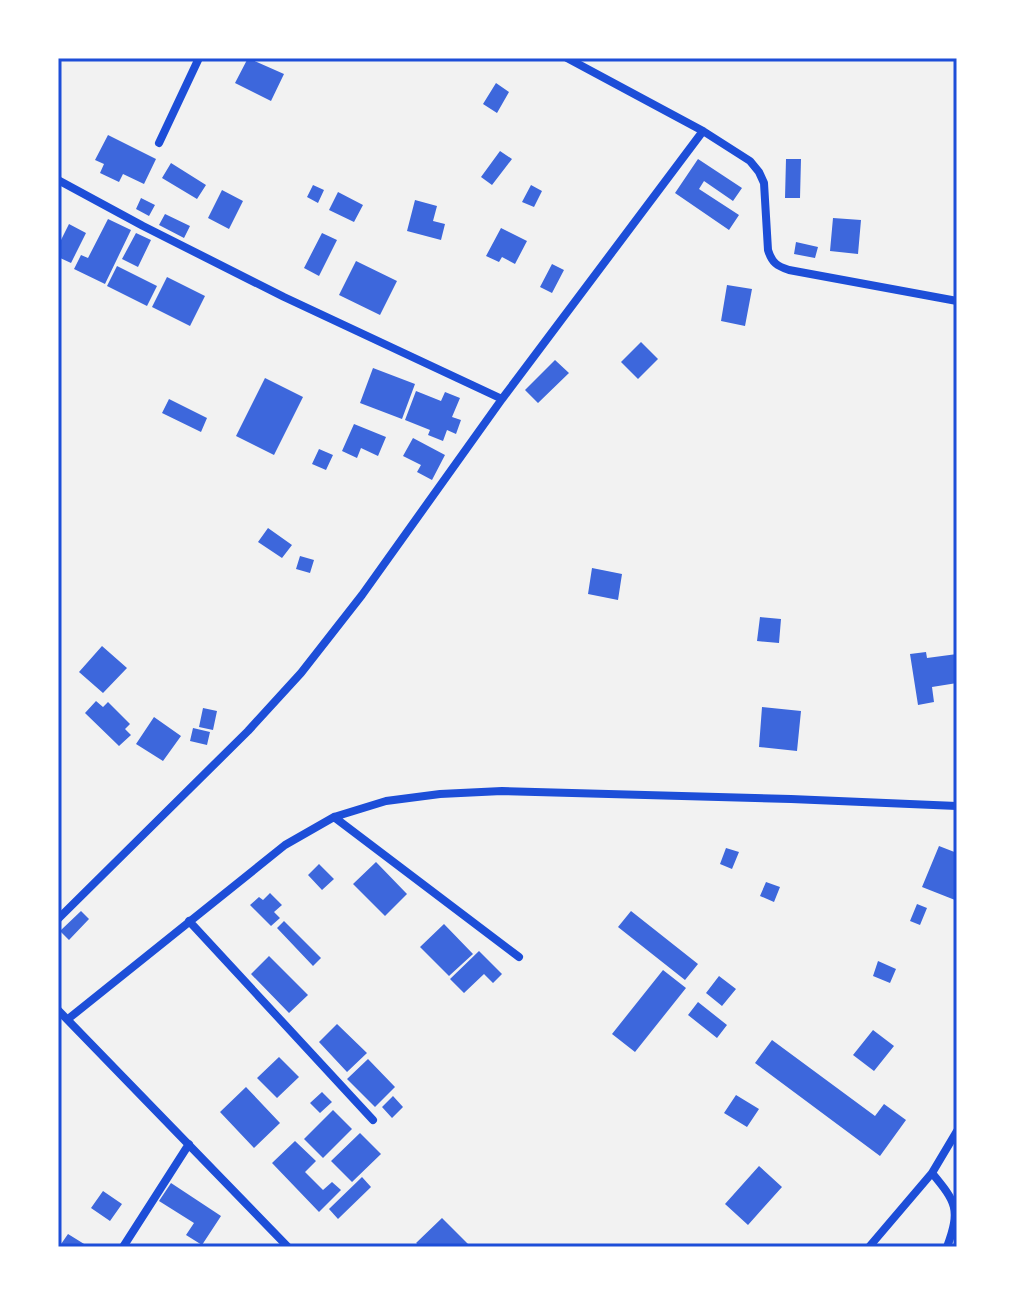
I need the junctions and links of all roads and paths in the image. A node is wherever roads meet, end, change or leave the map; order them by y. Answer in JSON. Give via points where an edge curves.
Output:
{"nodes":[{"id":1,"x":199,"y":58,"type":"edge"},
{"id":2,"x":567,"y":58,"type":"edge"},
{"id":3,"x":703,"y":131,"type":"junction"},
{"id":4,"x":159,"y":143,"type":"dead end"},
{"id":5,"x":58,"y":180,"type":"edge"},
{"id":6,"x":957,"y":301,"type":"edge"},
{"id":7,"x":502,"y":399,"type":"junction"},
{"id":8,"x":957,"y":806,"type":"edge"},
{"id":9,"x":334,"y":817,"type":"junction"},
{"id":10,"x":58,"y":919,"type":"edge"},
{"id":11,"x":189,"y":921,"type":"junction"},
{"id":12,"x":519,"y":957,"type":"dead end"},
{"id":13,"x":58,"y":1010,"type":"edge"},
{"id":14,"x":68,"y":1019,"type":"junction"},
{"id":15,"x":373,"y":1120,"type":"dead end"},
{"id":16,"x":957,"y":1131,"type":"edge"},
{"id":17,"x":189,"y":1144,"type":"junction"},
{"id":18,"x":932,"y":1173,"type":"junction"},
{"id":19,"x":123,"y":1247,"type":"edge"},
{"id":20,"x":288,"y":1247,"type":"edge"},
{"id":21,"x":869,"y":1247,"type":"edge"},
{"id":22,"x":947,"y":1247,"type":"edge"}],
"edges":[{"from":1,"to":4,"type":"street"},
{"from":2,"to":3,"type":"street"},
{"from":3,"to":6,"type":"street","via":[[759,172],[768,250],[777,266]]},
{"from":3,"to":7,"type":"street"},
{"from":5,"to":7,"type":"street","via":[[284,297]]},
{"from":7,"to":10,"type":"street","via":[[301,673]]},
{"from":8,"to":9,"type":"street","via":[[502,791],[386,801]]},
{"from":9,"to":11,"type":"street","via":[[285,845]]},
{"from":9,"to":12,"type":"street"},
{"from":11,"to":14,"type":"street"},
{"from":11,"to":15,"type":"street"},
{"from":13,"to":14,"type":"street"},
{"from":14,"to":17,"type":"street"},
{"from":16,"to":18,"type":"street"},
{"from":17,"to":19,"type":"street"},
{"from":17,"to":20,"type":"street"},
{"from":18,"to":21,"type":"street"},
{"from":18,"to":22,"type":"street","via":[[952,1198],[955,1216]]}]}
